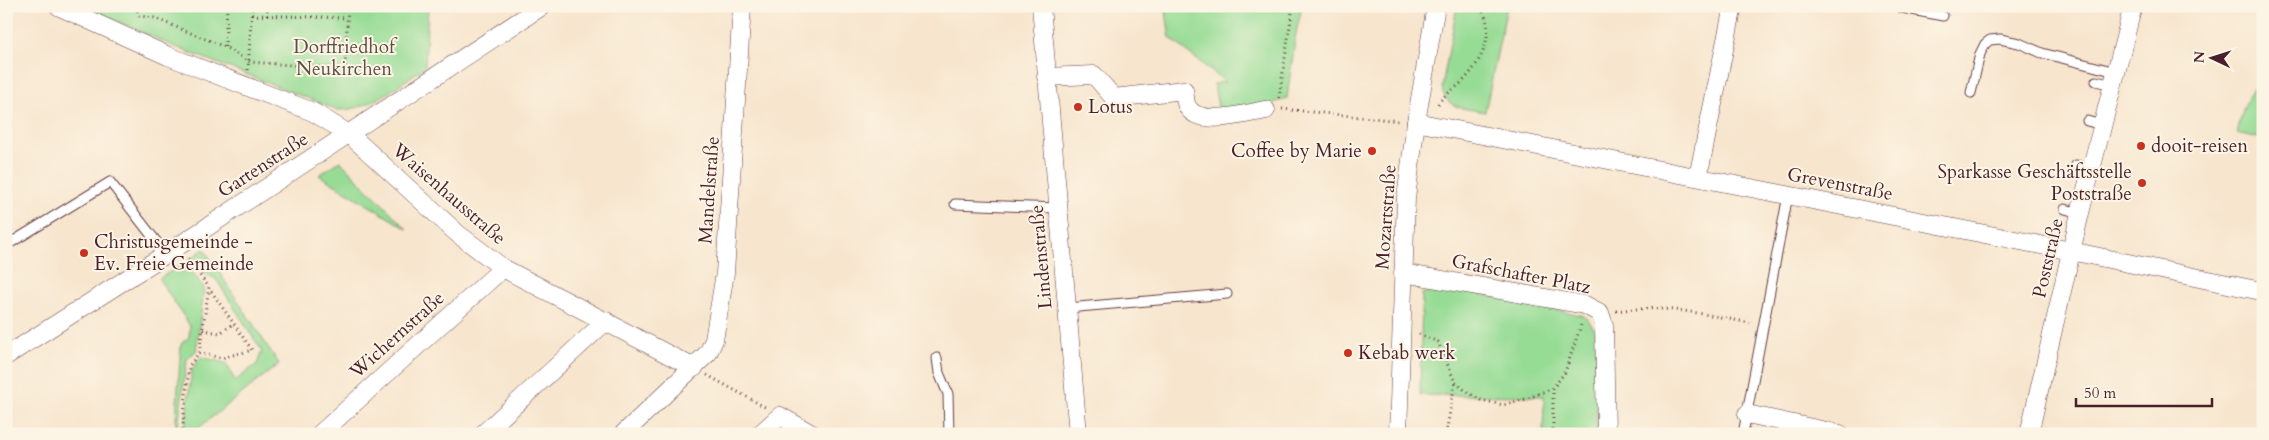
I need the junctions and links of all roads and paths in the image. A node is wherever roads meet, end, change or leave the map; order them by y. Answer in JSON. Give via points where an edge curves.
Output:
{"nodes":[{"id":1,"x":58,"y":6,"type":"edge"},
{"id":2,"x":136,"y":6,"type":"edge"},
{"id":3,"x":227,"y":6,"type":"edge"},
{"id":4,"x":252,"y":6,"type":"edge"},
{"id":5,"x":268,"y":6,"type":"edge"},
{"id":6,"x":348,"y":6,"type":"edge"},
{"id":7,"x":542,"y":6,"type":"edge"},
{"id":8,"x":742,"y":6,"type":"edge"},
{"id":9,"x":1041,"y":6,"type":"edge"},
{"id":10,"x":1293,"y":6,"type":"edge"},
{"id":11,"x":1436,"y":6,"type":"edge"},
{"id":12,"x":1479,"y":6,"type":"edge"},
{"id":13,"x":1733,"y":6,"type":"edge"},
{"id":14,"x":1902,"y":6,"type":"edge"},
{"id":15,"x":2133,"y":6,"type":"edge"},
{"id":16,"x":252,"y":15,"type":"junction"},
{"id":17,"x":267,"y":16,"type":"junction"},
{"id":18,"x":1943,"y":16,"type":"dead end"},
{"id":19,"x":347,"y":18,"type":"junction"},
{"id":20,"x":224,"y":47,"type":"junction"},
{"id":21,"x":250,"y":62,"type":"junction"},
{"id":22,"x":1046,"y":77,"type":"junction"},
{"id":23,"x":2108,"y":79,"type":"junction"},
{"id":24,"x":244,"y":85,"type":"junction"},
{"id":25,"x":1971,"y":93,"type":"dead end"},
{"id":26,"x":1266,"y":110,"type":"dead end"},
{"id":27,"x":1421,"y":122,"type":"junction"},
{"id":28,"x":349,"y":134,"type":"junction"},
{"id":29,"x":1698,"y":178,"type":"junction"},
{"id":30,"x":1788,"y":195,"type":"junction"},
{"id":31,"x":955,"y":204,"type":"dead end"},
{"id":32,"x":1058,"y":208,"type":"junction"},
{"id":33,"x":6,"y":234,"type":"edge"},
{"id":34,"x":172,"y":250,"type":"junction"},
{"id":35,"x":2071,"y":251,"type":"junction"},
{"id":36,"x":503,"y":268,"type":"junction"},
{"id":37,"x":1402,"y":273,"type":"junction"},
{"id":38,"x":209,"y":287,"type":"junction"},
{"id":39,"x":2256,"y":290,"type":"dead end"},
{"id":40,"x":1227,"y":294,"type":"dead end"},
{"id":41,"x":1067,"y":308,"type":"junction"},
{"id":42,"x":1600,"y":314,"type":"junction"},
{"id":43,"x":606,"y":321,"type":"junction"},
{"id":44,"x":234,"y":324,"type":"junction"},
{"id":45,"x":1763,"y":326,"type":"junction"},
{"id":46,"x":1401,"y":327,"type":"junction"},
{"id":47,"x":203,"y":330,"type":"junction"},
{"id":48,"x":199,"y":353,"type":"junction"},
{"id":49,"x":6,"y":356,"type":"edge"},
{"id":50,"x":937,"y":358,"type":"dead end"},
{"id":51,"x":694,"y":368,"type":"junction"},
{"id":52,"x":1455,"y":382,"type":"junction"},
{"id":53,"x":1553,"y":388,"type":"junction"},
{"id":54,"x":1747,"y":414,"type":"junction"},
{"id":55,"x":780,"y":416,"type":"junction"},
{"id":56,"x":182,"y":434,"type":"edge"},
{"id":57,"x":320,"y":434,"type":"edge"},
{"id":58,"x":483,"y":434,"type":"edge"},
{"id":59,"x":624,"y":434,"type":"edge"},
{"id":60,"x":760,"y":434,"type":"edge"},
{"id":61,"x":812,"y":434,"type":"edge"},
{"id":62,"x":949,"y":434,"type":"edge"},
{"id":63,"x":1078,"y":434,"type":"edge"},
{"id":64,"x":1398,"y":434,"type":"edge"},
{"id":65,"x":1446,"y":434,"type":"edge"},
{"id":66,"x":1553,"y":434,"type":"edge"},
{"id":67,"x":1606,"y":434,"type":"edge"},
{"id":68,"x":1743,"y":434,"type":"edge"},
{"id":69,"x":1840,"y":434,"type":"edge"},
{"id":70,"x":2029,"y":434,"type":"edge"}],
"edges":[{"from":1,"to":24,"type":"street","name":"Waisenhausstraße","via":[[168,56]]},
{"from":2,"to":20,"type":"path","via":[[139,16],[154,18]]},
{"from":3,"to":20,"type":"path"},
{"from":4,"to":16,"type":"path"},
{"from":5,"to":17,"type":"path"},
{"from":6,"to":19,"type":"path"},
{"from":7,"to":28,"type":"street","name":"Gartenstraße"},
{"from":8,"to":51,"type":"street","name":"Mandelstraße","via":[[725,274],[714,340],[708,353]]},
{"from":9,"to":22,"type":"street","name":"Lindenstraße"},
{"from":10,"to":27,"type":"path","via":[[1278,109]]},
{"from":11,"to":27,"type":"street","name":"Mozartstraße"},
{"from":12,"to":27,"type":"path","via":[[1488,21],[1487,39],[1479,60],[1464,81],[1441,99]]},
{"from":13,"to":29,"type":"street"},
{"from":14,"to":18,"type":"lane"},
{"from":15,"to":23,"type":"street","name":"Poststraße"},
{"from":16,"to":17,"type":"path"},
{"from":16,"to":21,"type":"path"},
{"from":17,"to":19,"type":"path"},
{"from":19,"to":21,"type":"path","via":[[345,69]]},
{"from":20,"to":21,"type":"path"},
{"from":21,"to":24,"type":"path"},
{"from":22,"to":26,"type":"street","via":[[1094,75],[1114,98],[1184,90],[1187,107],[1208,119]]},
{"from":22,"to":32,"type":"street","name":"Lindenstraße"},
{"from":23,"to":25,"type":"lane","via":[[2019,43],[1990,40],[1980,54]]},
{"from":23,"to":35,"type":"street","name":"Poststraße","via":[[2073,211]]},
{"from":24,"to":28,"type":"street","name":"Waisenhausstraße","via":[[313,112]]},
{"from":27,"to":29,"type":"street","name":"Grevenstraße"},
{"from":27,"to":37,"type":"street","name":"Mozartstraße","via":[[1406,198]]},
{"from":28,"to":34,"type":"street","name":"Gartenstraße"},
{"from":28,"to":36,"type":"street","name":"Waisenhausstraße","via":[[458,234]]},
{"from":29,"to":30,"type":"street","name":"Grevenstraße"},
{"from":30,"to":35,"type":"street","name":"Grevenstraße"},
{"from":30,"to":45,"type":"lane"},
{"from":31,"to":32,"type":"lane"},
{"from":32,"to":41,"type":"street","name":"Lindenstraße"},
{"from":33,"to":34,"type":"lane","via":[[12,242],[110,182]]},
{"from":34,"to":38,"type":"path"},
{"from":34,"to":49,"type":"street","name":"Gartenstraße"},
{"from":35,"to":39,"type":"street","name":"Grevenstraße"},
{"from":35,"to":70,"type":"street","name":"Poststraße"},
{"from":36,"to":43,"type":"street","name":"Waisenhausstraße"},
{"from":36,"to":57,"type":"street","name":"Wichernstraße"},
{"from":37,"to":42,"type":"street","name":"Grafschafter Platz","via":[[1585,305]]},
{"from":37,"to":46,"type":"street","name":"Mozartstraße"},
{"from":38,"to":44,"type":"path"},
{"from":38,"to":47,"type":"path"},
{"from":40,"to":41,"type":"lane"},
{"from":41,"to":63,"type":"street","name":"Lindenstraße"},
{"from":42,"to":45,"type":"path","via":[[1635,308],[1681,309]]},
{"from":42,"to":53,"type":"path","via":[[1581,322],[1565,372]]},
{"from":42,"to":67,"type":"street","name":"Grafschafter Platz","via":[[1604,324]]},
{"from":43,"to":51,"type":"street","name":"Waisenhausstraße"},
{"from":43,"to":58,"type":"street"},
{"from":44,"to":47,"type":"path","via":[[220,333]]},
{"from":44,"to":48,"type":"path","via":[[252,350],[222,358]]},
{"from":45,"to":54,"type":"lane"},
{"from":46,"to":52,"type":"path","via":[[1438,342]]},
{"from":46,"to":64,"type":"street","name":"Mozartstraße"},
{"from":47,"to":48,"type":"path"},
{"from":48,"to":56,"type":"path","via":[[189,366]]},
{"from":50,"to":62,"type":"lane","via":[[948,394]]},
{"from":51,"to":55,"type":"path"},
{"from":51,"to":59,"type":"street"},
{"from":52,"to":53,"type":"path","via":[[1481,400],[1503,405]]},
{"from":52,"to":65,"type":"path"},
{"from":53,"to":66,"type":"path"},
{"from":54,"to":68,"type":"lane"},
{"from":54,"to":69,"type":"street"},
{"from":55,"to":60,"type":"street"},
{"from":55,"to":61,"type":"street"}]}
